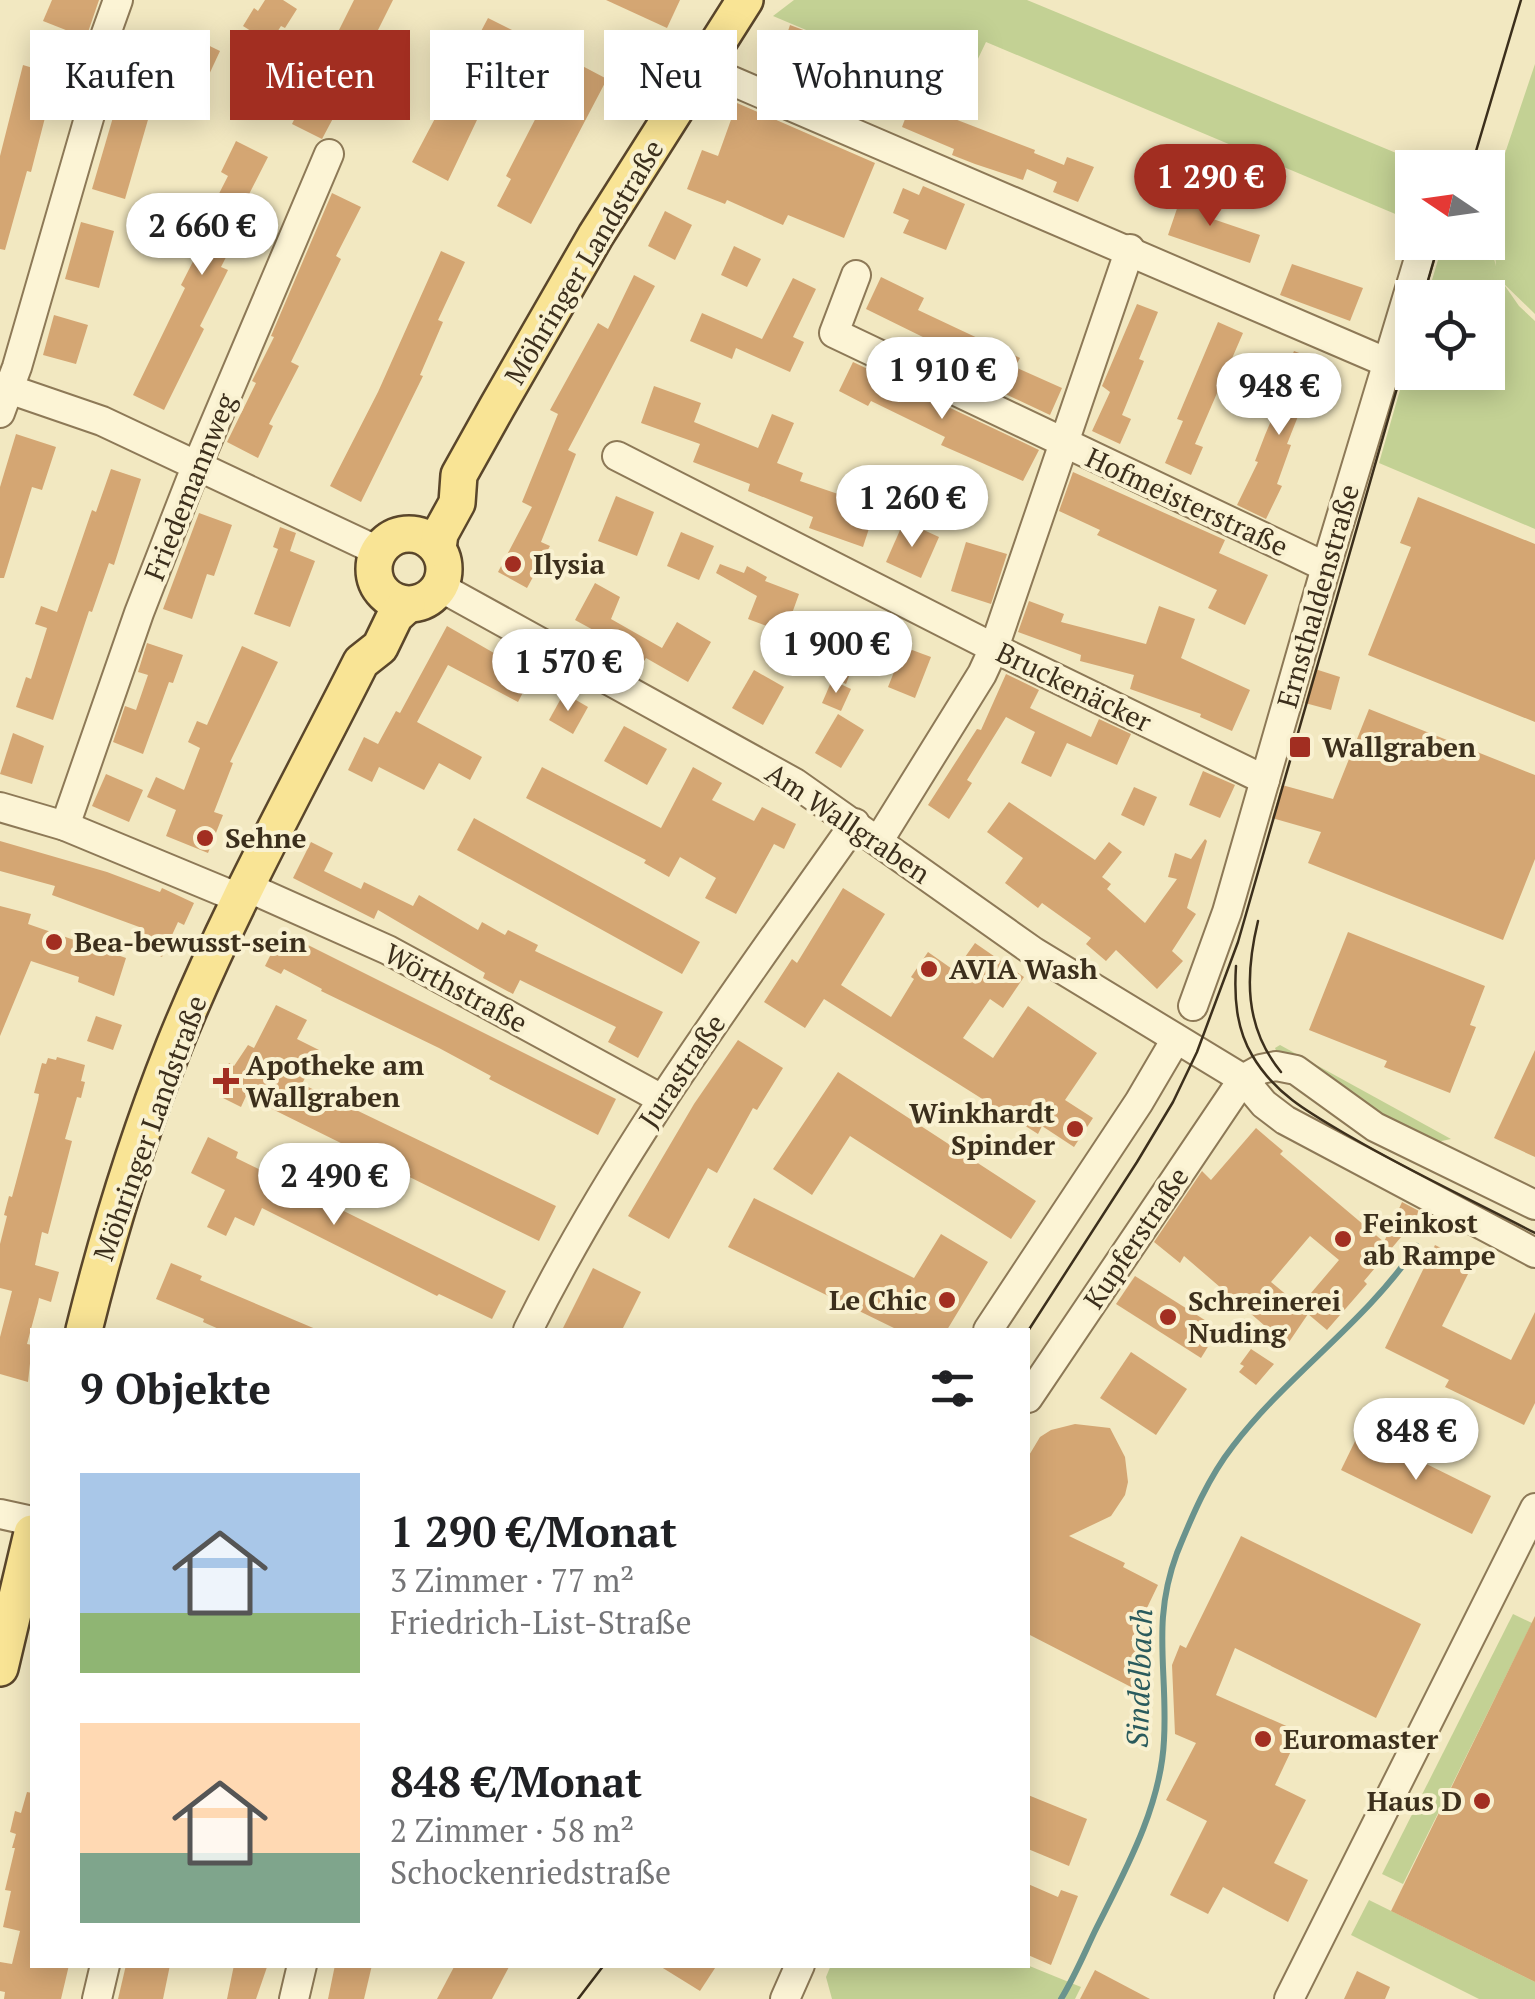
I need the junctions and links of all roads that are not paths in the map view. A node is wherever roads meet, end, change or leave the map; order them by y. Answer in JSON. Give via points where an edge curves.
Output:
{"nodes":[{"id":1,"x":118,"y":0,"type":"edge"},
{"id":2,"x":745,"y":0,"type":"edge"},
{"id":3,"x":726,"y":30,"type":"edge"},
{"id":4,"x":737,"y":84,"type":"edge"},
{"id":5,"x":669,"y":120,"type":"edge"},
{"id":6,"x":329,"y":154,"type":"dead end"},
{"id":7,"x":1130,"y":249,"type":"junction"},
{"id":8,"x":1419,"y":260,"type":"edge"},
{"id":9,"x":856,"y":275,"type":"dead end"},
{"id":10,"x":1388,"y":362,"type":"junction"},
{"id":11,"x":3,"y":396,"type":"edge"},
{"id":12,"x":1062,"y":444,"type":"junction"},
{"id":13,"x":617,"y":456,"type":"dead end"},
{"id":14,"x":197,"y":465,"type":"junction"},
{"id":15,"x":459,"y":475,"type":"junction"},
{"id":16,"x":438,"y":548,"type":"junction"},
{"id":17,"x":387,"y":556,"type":"junction"},
{"id":18,"x":1326,"y":567,"type":"junction"},
{"id":19,"x":440,"y":586,"type":"junction"},
{"id":20,"x":407,"y":604,"type":"junction"},
{"id":21,"x":994,"y":648,"type":"junction"},
{"id":22,"x":361,"y":662,"type":"junction"},
{"id":23,"x":1265,"y":780,"type":"junction"},
{"id":24,"x":0,"y":808,"type":"edge"},
{"id":25,"x":855,"y":824,"type":"junction"},
{"id":26,"x":65,"y":826,"type":"junction"},
{"id":27,"x":879,"y":840,"type":"junction"},
{"id":28,"x":244,"y":893,"type":"junction"},
{"id":29,"x":1194,"y":1006,"type":"dead end"},
{"id":30,"x":1176,"y":1039,"type":"junction"},
{"id":31,"x":1243,"y":1078,"type":"junction"},
{"id":32,"x":660,"y":1098,"type":"junction"},
{"id":33,"x":1535,"y":1204,"type":"edge"},
{"id":34,"x":1535,"y":1253,"type":"edge"},
{"id":35,"x":85,"y":1328,"type":"edge"},
{"id":36,"x":529,"y":1328,"type":"edge"},
{"id":37,"x":989,"y":1328,"type":"edge"},
{"id":38,"x":1030,"y":1395,"type":"edge"},
{"id":39,"x":1535,"y":1508,"type":"edge"},
{"id":40,"x":0,"y":1514,"type":"edge"},
{"id":41,"x":30,"y":1521,"type":"edge"},
{"id":42,"x":30,"y":1541,"type":"edge"},
{"id":43,"x":0,"y":1668,"type":"edge"},
{"id":44,"x":104,"y":1968,"type":"edge"},
{"id":45,"x":301,"y":1968,"type":"edge"},
{"id":46,"x":799,"y":1968,"type":"edge"},
{"id":47,"x":97,"y":1999,"type":"edge"},
{"id":48,"x":294,"y":1999,"type":"edge"},
{"id":49,"x":784,"y":1999,"type":"edge"},
{"id":50,"x":1289,"y":1999,"type":"edge"}],
"edges":[{"from":1,"to":11,"type":"street","via":[[98,56],[100,80]]},
{"from":2,"to":3,"type":"main road","name":"Möhringer Landstraße"},
{"from":4,"to":7,"type":"street"},
{"from":5,"to":15,"type":"main road","name":"Möhringer Landstraße"},
{"from":6,"to":14,"type":"street","name":"Friedemannweg"},
{"from":7,"to":10,"type":"street"},
{"from":7,"to":12,"type":"street"},
{"from":8,"to":10,"type":"street","name":"Ernsthaldenstraße"},
{"from":9,"to":12,"type":"street","name":"Hofmeisterstraße","via":[[834,333]]},
{"from":10,"to":18,"type":"street","name":"Ernsthaldenstraße"},
{"from":11,"to":14,"type":"street","via":[[102,421]]},
{"from":12,"to":18,"type":"street","name":"Hofmeisterstraße"},
{"from":12,"to":21,"type":"street"},
{"from":13,"to":21,"type":"street","name":"Bruckenäcker"},
{"from":14,"to":17,"type":"street"},
{"from":14,"to":26,"type":"street","name":"Friedemannweg"},
{"from":15,"to":16,"type":"main road","name":"Möhringer Landstraße"},
{"from":15,"to":17,"type":"main road","name":"Möhringer Landstraße","via":[[436,492],[418,526]]},
{"from":16,"to":17,"type":"main road","via":[[423,536]]},
{"from":16,"to":19,"type":"main road","name":"Möhringer Landstraße","via":[[445,567]]},
{"from":17,"to":20,"type":"main road","via":[[392,600]]},
{"from":17,"to":22,"type":"main road","name":"Möhringer Landstraße","via":[[362,636]]},
{"from":18,"to":23,"type":"street","name":"Ernsthaldenstraße"},
{"from":19,"to":20,"type":"main road","name":"Möhringer Landstraße","via":[[430,598]]},
{"from":19,"to":25,"type":"street","name":"Am Wallgraben"},
{"from":20,"to":22,"type":"main road","name":"Möhringer Landstraße","via":[[380,647]]},
{"from":21,"to":23,"type":"street","name":"Bruckenäcker"},
{"from":21,"to":27,"type":"street"},
{"from":22,"to":28,"type":"main road","name":"Möhringer Landstraße"},
{"from":23,"to":29,"type":"street","name":"Ernsthaldenstraße"},
{"from":24,"to":26,"type":"street","name":"Wörthstraße"},
{"from":25,"to":27,"type":"street","name":"Am Wallgraben"},
{"from":25,"to":32,"type":"street","name":"Jurastraße"},
{"from":26,"to":28,"type":"street","name":"Wörthstraße"},
{"from":27,"to":30,"type":"street","name":"Am Wallgraben","via":[[1034,952]]},
{"from":28,"to":32,"type":"street","name":"Wörthstraße","via":[[388,950]]},
{"from":28,"to":35,"type":"main road","name":"Möhringer Landstraße","via":[[148,1114]]},
{"from":30,"to":31,"type":"street","name":"Am Wallgraben"},
{"from":30,"to":37,"type":"street"},
{"from":31,"to":33,"type":"street","via":[[1261,1068],[1296,1070],[1375,1128]]},
{"from":31,"to":34,"type":"street","name":"Am Wallgraben","via":[[1286,1120]]},
{"from":31,"to":38,"type":"street","name":"Kupferstraße"},
{"from":32,"to":36,"type":"street","name":"Jurastraße"},
{"from":39,"to":50,"type":"street"},
{"from":40,"to":41,"type":"street"},
{"from":42,"to":43,"type":"main road"},
{"from":44,"to":47,"type":"street"},
{"from":45,"to":48,"type":"street"},
{"from":46,"to":49,"type":"street"}]}
